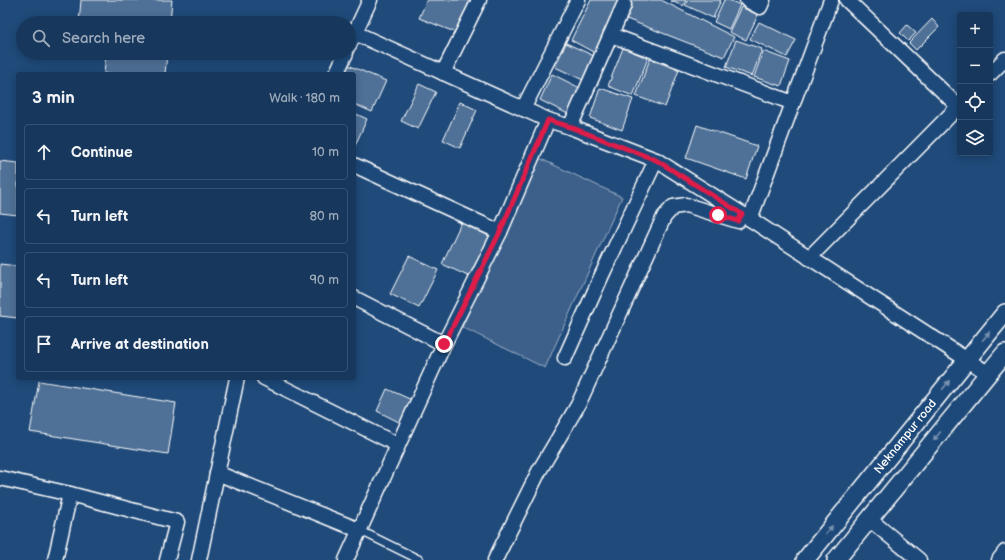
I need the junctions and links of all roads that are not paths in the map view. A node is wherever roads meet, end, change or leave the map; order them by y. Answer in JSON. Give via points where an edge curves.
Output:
{"nodes":[{"id":1,"x":370,"y":0,"type":"edge"},
{"id":2,"x":479,"y":0,"type":"edge"},
{"id":3,"x":578,"y":0,"type":"edge"},
{"id":4,"x":747,"y":0,"type":"edge"},
{"id":5,"x":763,"y":0,"type":"edge"},
{"id":6,"x":831,"y":0,"type":"edge"},
{"id":7,"x":847,"y":0,"type":"edge"},
{"id":8,"x":624,"y":5,"type":"dead end"},
{"id":9,"x":356,"y":30,"type":"edge"},
{"id":10,"x":611,"y":35,"type":"junction"},
{"id":11,"x":356,"y":41,"type":"edge"},
{"id":12,"x":1005,"y":59,"type":"edge"},
{"id":13,"x":343,"y":60,"type":"edge"},
{"id":14,"x":993,"y":71,"type":"edge"},
{"id":15,"x":337,"y":72,"type":"edge"},
{"id":16,"x":442,"y":73,"type":"junction"},
{"id":17,"x":793,"y":103,"type":"junction"},
{"id":18,"x":957,"y":104,"type":"edge"},
{"id":19,"x":957,"y":108,"type":"edge"},
{"id":20,"x":523,"y":109,"type":"junction"},
{"id":21,"x":548,"y":120,"type":"junction"},
{"id":22,"x":570,"y":127,"type":"junction"},
{"id":23,"x":656,"y":160,"type":"junction"},
{"id":24,"x":356,"y":166,"type":"edge"},
{"id":25,"x":746,"y":216,"type":"junction"},
{"id":26,"x":500,"y":232,"type":"junction"},
{"id":27,"x":809,"y":258,"type":"junction"},
{"id":28,"x":356,"y":299,"type":"edge"},
{"id":29,"x":1005,"y":313,"type":"edge"},
{"id":30,"x":444,"y":344,"type":"junction"},
{"id":31,"x":1005,"y":353,"type":"edge"},
{"id":32,"x":565,"y":358,"type":"dead end"},
{"id":33,"x":966,"y":360,"type":"junction"},
{"id":34,"x":989,"y":374,"type":"junction"},
{"id":35,"x":237,"y":380,"type":"edge"},
{"id":36,"x":268,"y":380,"type":"edge"},
{"id":37,"x":398,"y":445,"type":"junction"},
{"id":38,"x":217,"y":473,"type":"junction"},
{"id":39,"x":0,"y":478,"type":"edge"},
{"id":40,"x":70,"y":494,"type":"junction"},
{"id":41,"x":869,"y":519,"type":"junction"},
{"id":42,"x":359,"y":530,"type":"junction"},
{"id":43,"x":1005,"y":552,"type":"edge"},
{"id":44,"x":55,"y":560,"type":"edge"},
{"id":45,"x":167,"y":560,"type":"edge"},
{"id":46,"x":199,"y":560,"type":"edge"},
{"id":47,"x":346,"y":560,"type":"edge"},
{"id":48,"x":420,"y":560,"type":"edge"},
{"id":49,"x":495,"y":560,"type":"edge"},
{"id":50,"x":804,"y":560,"type":"edge"},
{"id":51,"x":836,"y":560,"type":"edge"},
{"id":52,"x":919,"y":560,"type":"edge"},
{"id":53,"x":999,"y":560,"type":"edge"}],
"edges":[{"from":1,"to":9,"type":"street"},
{"from":2,"to":16,"type":"street"},
{"from":3,"to":20,"type":"street"},
{"from":4,"to":5,"type":"street","via":[[760,7]]},
{"from":6,"to":17,"type":"street"},
{"from":7,"to":18,"type":"street"},
{"from":8,"to":10,"type":"street"},
{"from":10,"to":17,"type":"street"},
{"from":10,"to":22,"type":"street"},
{"from":11,"to":16,"type":"street"},
{"from":12,"to":14,"type":"street"},
{"from":13,"to":15,"type":"street"},
{"from":16,"to":20,"type":"street"},
{"from":17,"to":25,"type":"street"},
{"from":19,"to":27,"type":"street"},
{"from":20,"to":21,"type":"street"},
{"from":21,"to":22,"type":"street"},
{"from":21,"to":26,"type":"street"},
{"from":22,"to":23,"type":"street"},
{"from":23,"to":25,"type":"street"},
{"from":23,"to":32,"type":"street"},
{"from":24,"to":26,"type":"street"},
{"from":25,"to":27,"type":"street"},
{"from":25,"to":49,"type":"street","via":[[738,221],[686,205],[673,207],[664,217],[578,405],[539,471]]},
{"from":26,"to":30,"type":"street"},
{"from":27,"to":33,"type":"street"},
{"from":28,"to":30,"type":"street"},
{"from":33,"to":29,"type":"street","name":"Neknampur road","one_way":true},
{"from":30,"to":37,"type":"street"},
{"from":31,"to":34,"type":"street","name":"Neknampur road"},
{"from":33,"to":34,"type":"street"},
{"from":50,"to":33,"type":"street","name":"Neknampur road","one_way":true},
{"from":34,"to":41,"type":"street","name":"Neknampur road","one_way":true},
{"from":35,"to":38,"type":"street"},
{"from":36,"to":37,"type":"street"},
{"from":37,"to":42,"type":"street"},
{"from":38,"to":42,"type":"street"},
{"from":38,"to":46,"type":"street"},
{"from":39,"to":40,"type":"street"},
{"from":40,"to":44,"type":"street"},
{"from":40,"to":45,"type":"street","via":[[177,522]]},
{"from":41,"to":51,"type":"street","name":"Neknampur road"},
{"from":41,"to":52,"type":"street"},
{"from":42,"to":47,"type":"street"},
{"from":42,"to":48,"type":"lane"},
{"from":43,"to":53,"type":"street"}]}
